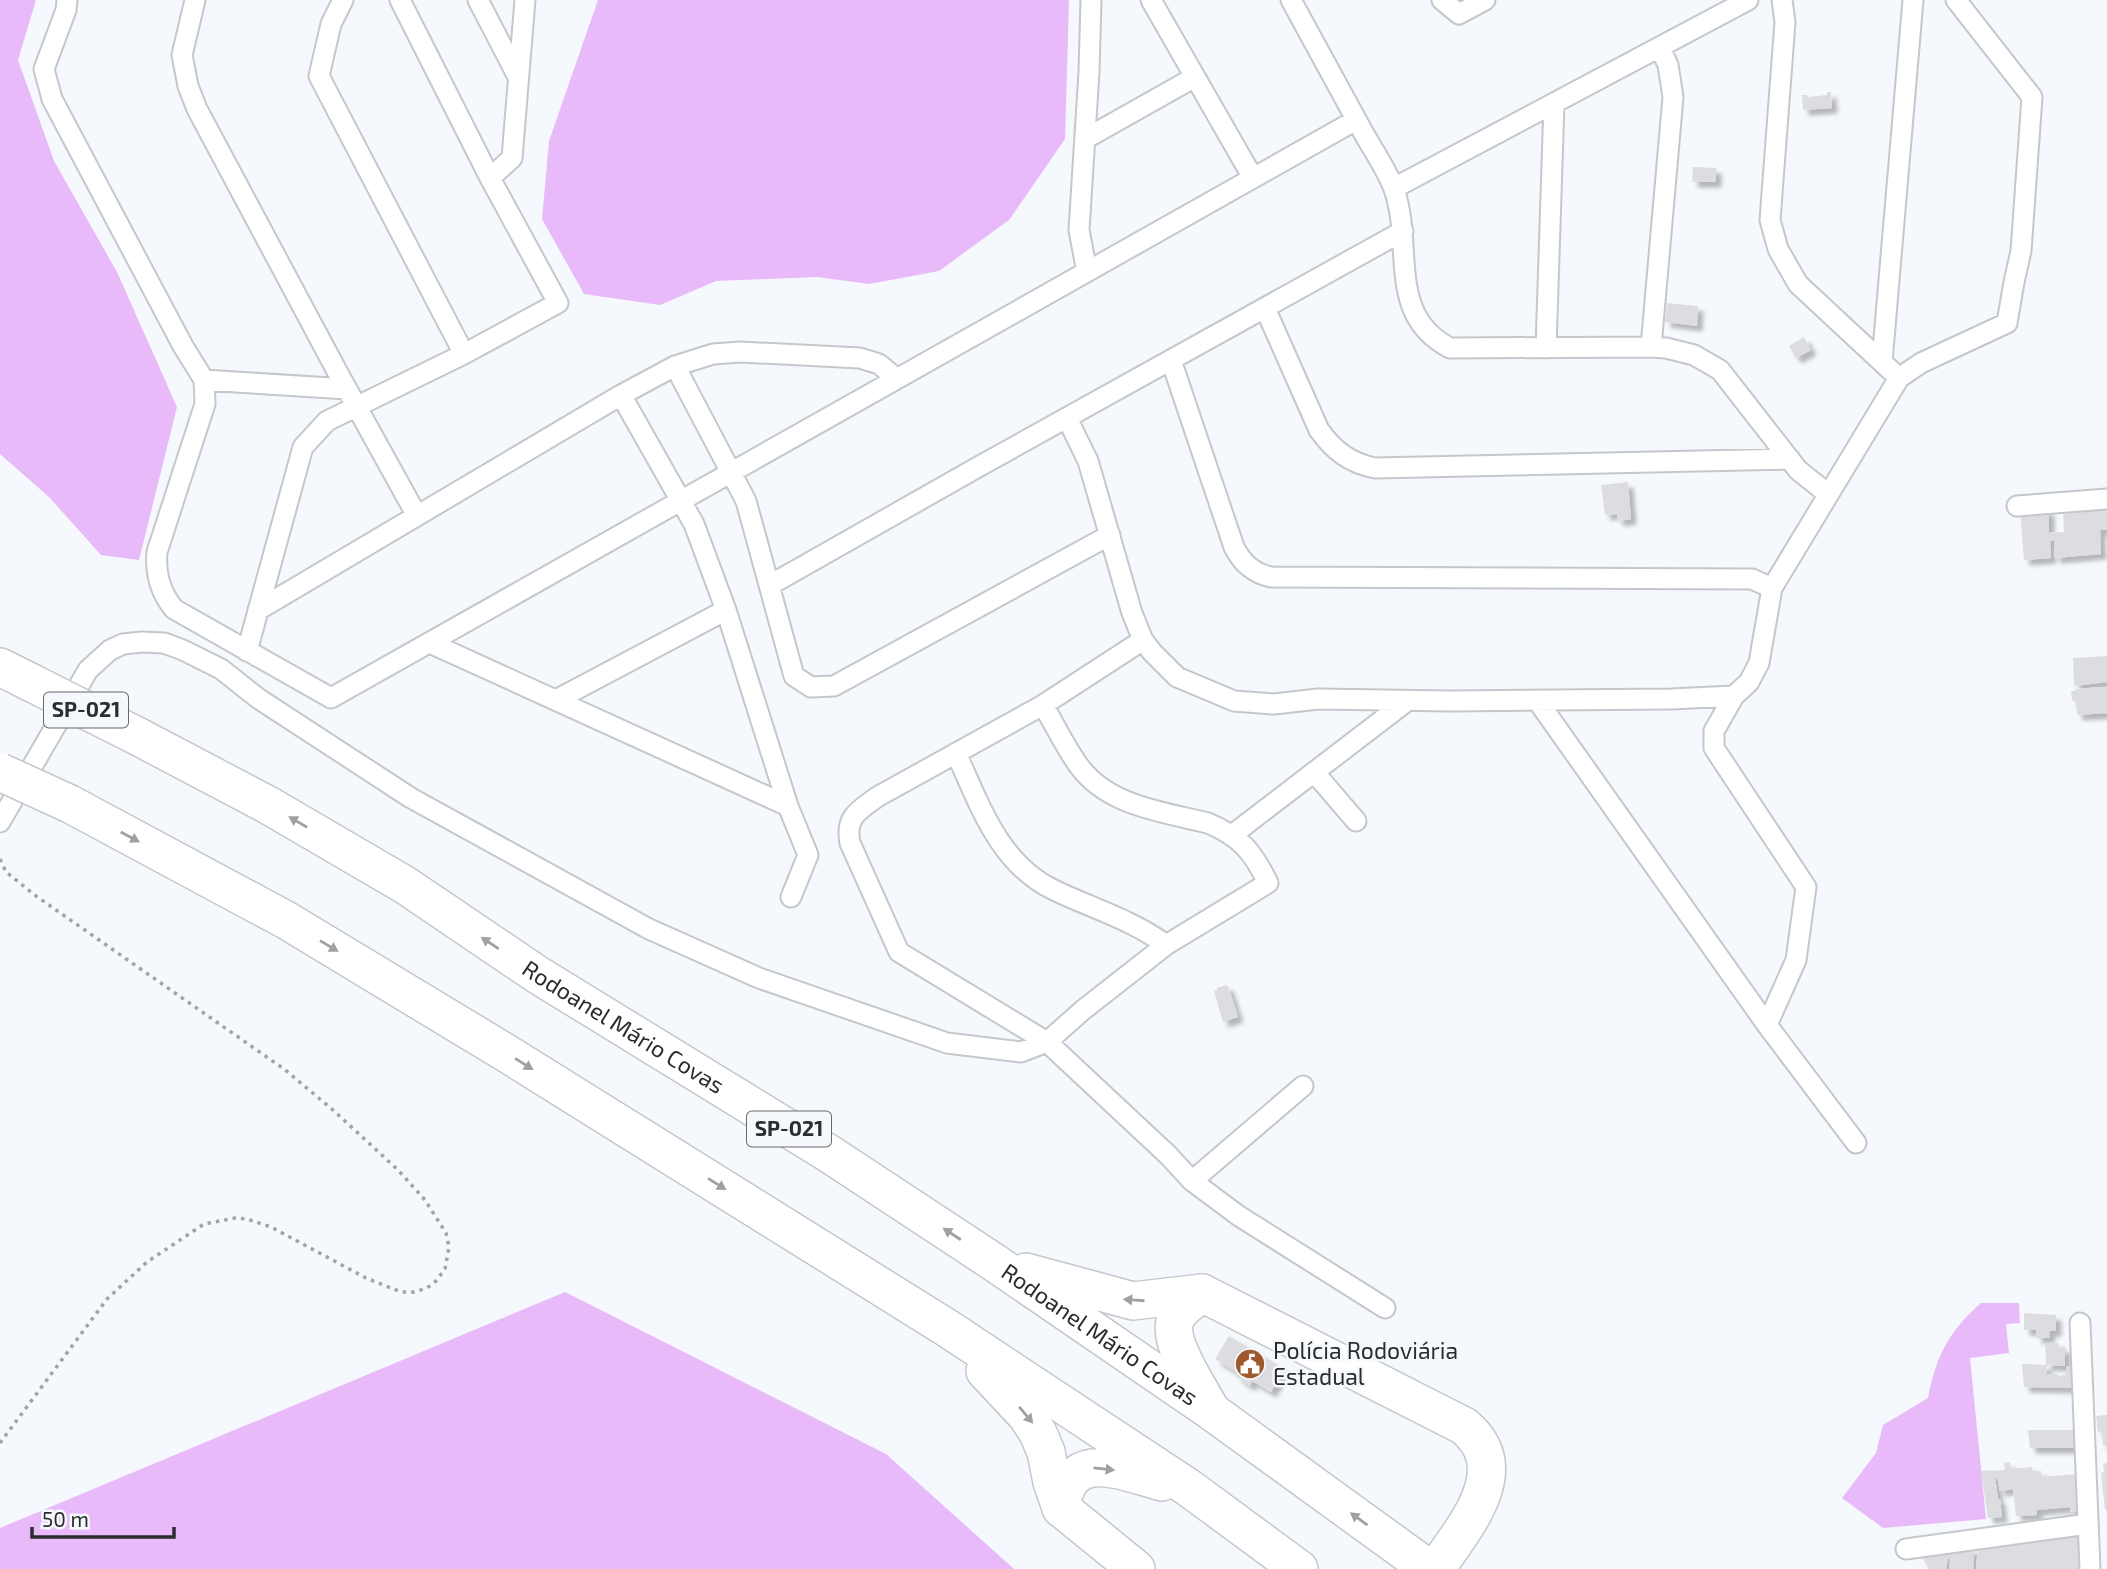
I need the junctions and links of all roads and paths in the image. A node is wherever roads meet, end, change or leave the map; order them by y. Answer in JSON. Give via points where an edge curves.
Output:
{"nodes":[{"id":1,"x":67,"y":0,"type":"edge"},
{"id":2,"x":195,"y":0,"type":"edge"},
{"id":3,"x":343,"y":0,"type":"edge"},
{"id":4,"x":400,"y":0,"type":"edge"},
{"id":5,"x":478,"y":0,"type":"edge"},
{"id":6,"x":525,"y":0,"type":"edge"},
{"id":7,"x":1090,"y":0,"type":"edge"},
{"id":8,"x":1151,"y":0,"type":"edge"},
{"id":9,"x":1291,"y":0,"type":"edge"},
{"id":10,"x":1441,"y":0,"type":"edge"},
{"id":11,"x":1485,"y":0,"type":"edge"},
{"id":12,"x":1748,"y":0,"type":"edge"},
{"id":13,"x":1782,"y":0,"type":"edge"},
{"id":14,"x":1913,"y":0,"type":"edge"},
{"id":15,"x":1956,"y":0,"type":"edge"},
{"id":16,"x":1660,"y":48,"type":"junction"},
{"id":17,"x":1195,"y":77,"type":"junction"},
{"id":18,"x":519,"y":79,"type":"junction"},
{"id":19,"x":1554,"y":104,"type":"junction"},
{"id":20,"x":1356,"y":120,"type":"junction"},
{"id":21,"x":1085,"y":139,"type":"junction"},
{"id":22,"x":490,"y":178,"type":"junction"},
{"id":23,"x":1253,"y":178,"type":"junction"},
{"id":24,"x":1394,"y":188,"type":"junction"},
{"id":25,"x":1403,"y":231,"type":"junction"},
{"id":26,"x":1087,"y":272,"type":"junction"},
{"id":27,"x":1265,"y":308,"type":"junction"},
{"id":28,"x":1651,"y":347,"type":"junction"},
{"id":29,"x":1546,"y":348,"type":"junction"},
{"id":30,"x":464,"y":354,"type":"junction"},
{"id":31,"x":1171,"y":360,"type":"junction"},
{"id":32,"x":1882,"y":362,"type":"junction"},
{"id":33,"x":675,"y":366,"type":"junction"},
{"id":34,"x":1899,"y":378,"type":"junction"},
{"id":35,"x":897,"y":379,"type":"junction"},
{"id":36,"x":204,"y":380,"type":"junction"},
{"id":37,"x":621,"y":395,"type":"junction"},
{"id":38,"x":351,"y":398,"type":"junction"},
{"id":39,"x":1067,"y":418,"type":"junction"},
{"id":40,"x":1790,"y":459,"type":"junction"},
{"id":41,"x":732,"y":472,"type":"junction"},
{"id":42,"x":1828,"y":494,"type":"junction"},
{"id":43,"x":2107,"y":499,"type":"edge"},
{"id":44,"x":681,"y":501,"type":"junction"},
{"id":45,"x":2017,"y":506,"type":"dead end"},
{"id":46,"x":417,"y":516,"type":"junction"},
{"id":47,"x":1110,"y":535,"type":"junction"},
{"id":48,"x":770,"y":585,"type":"junction"},
{"id":49,"x":1772,"y":588,"type":"junction"},
{"id":50,"x":258,"y":610,"type":"junction"},
{"id":51,"x":726,"y":611,"type":"junction"},
{"id":52,"x":1143,"y":640,"type":"junction"},
{"id":53,"x":430,"y":643,"type":"junction"},
{"id":54,"x":247,"y":651,"type":"junction"},
{"id":55,"x":0,"y":667,"type":"edge"},
{"id":56,"x":1734,"y":696,"type":"junction"},
{"id":57,"x":556,"y":700,"type":"junction"},
{"id":58,"x":1537,"y":700,"type":"junction"},
{"id":59,"x":1407,"y":701,"type":"junction"},
{"id":60,"x":1043,"y":705,"type":"junction"},
{"id":61,"x":956,"y":753,"type":"junction"},
{"id":62,"x":0,"y":772,"type":"edge"},
{"id":63,"x":1314,"y":772,"type":"junction"},
{"id":64,"x":788,"y":806,"type":"junction"},
{"id":65,"x":1356,"y":821,"type":"dead end"},
{"id":66,"x":0,"y":822,"type":"edge"},
{"id":67,"x":1232,"y":835,"type":"junction"},
{"id":68,"x":0,"y":859,"type":"edge"},
{"id":69,"x":791,"y":897,"type":"dead end"},
{"id":70,"x":1166,"y":944,"type":"junction"},
{"id":71,"x":1767,"y":1025,"type":"junction"},
{"id":72,"x":1047,"y":1042,"type":"junction"},
{"id":73,"x":1303,"y":1086,"type":"dead end"},
{"id":74,"x":1856,"y":1143,"type":"dead end"},
{"id":75,"x":1192,"y":1181,"type":"junction"},
{"id":76,"x":995,"y":1263,"type":"junction"},
{"id":77,"x":1202,"y":1293,"type":"junction"},
{"id":78,"x":1385,"y":1308,"type":"dead end"},
{"id":79,"x":2080,"y":1322,"type":"dead end"},
{"id":80,"x":947,"y":1328,"type":"junction"},
{"id":81,"x":1211,"y":1411,"type":"junction"},
{"id":82,"x":0,"y":1443,"type":"edge"},
{"id":83,"x":1189,"y":1488,"type":"junction"},
{"id":84,"x":1060,"y":1508,"type":"junction"},
{"id":85,"x":2088,"y":1524,"type":"junction"},
{"id":86,"x":1906,"y":1549,"type":"dead end"},
{"id":87,"x":1427,"y":1566,"type":"edge"},
{"id":88,"x":1136,"y":1569,"type":"edge"},
{"id":89,"x":1299,"y":1569,"type":"edge"},
{"id":90,"x":2090,"y":1569,"type":"edge"}],
"edges":[{"from":1,"to":36,"type":"street","via":[[44,69],[52,99]]},
{"from":2,"to":38,"type":"street","via":[[181,55],[197,109]]},
{"from":3,"to":30,"type":"street","via":[[331,24],[318,76]]},
{"from":4,"to":22,"type":"street"},
{"from":5,"to":18,"type":"street"},
{"from":6,"to":18,"type":"street"},
{"from":7,"to":21,"type":"street"},
{"from":8,"to":17,"type":"street"},
{"from":9,"to":20,"type":"street"},
{"from":10,"to":11,"type":"street","via":[[1459,14]]},
{"from":12,"to":16,"type":"street"},
{"from":13,"to":32,"type":"street","via":[[1785,22],[1770,219],[1773,234],[1798,285]]},
{"from":14,"to":32,"type":"street"},
{"from":15,"to":34,"type":"street","via":[[2032,97],[2021,251],[2007,323]]},
{"from":16,"to":19,"type":"street"},
{"from":16,"to":28,"type":"street","via":[[1673,97]]},
{"from":17,"to":21,"type":"street"},
{"from":17,"to":23,"type":"street"},
{"from":18,"to":22,"type":"street","via":[[512,158]]},
{"from":19,"to":24,"type":"street"},
{"from":19,"to":29,"type":"street"},
{"from":20,"to":23,"type":"street"},
{"from":20,"to":24,"type":"street"},
{"from":21,"to":26,"type":"street","via":[[1079,230]]},
{"from":22,"to":30,"type":"street","via":[[558,303]]},
{"from":23,"to":26,"type":"street"},
{"from":24,"to":25,"type":"street"},
{"from":25,"to":27,"type":"street"},
{"from":25,"to":29,"type":"street","via":[[1408,296],[1416,318],[1431,337],[1450,348]]},
{"from":26,"to":35,"type":"street"},
{"from":27,"to":31,"type":"street"},
{"from":27,"to":40,"type":"street","via":[[1319,430],[1338,452],[1362,465]]},
{"from":28,"to":29,"type":"street"},
{"from":28,"to":40,"type":"street","via":[[1686,353],[1720,370]]},
{"from":30,"to":38,"type":"street"},
{"from":31,"to":39,"type":"street"},
{"from":31,"to":49,"type":"street","via":[[1234,547],[1243,562],[1264,575],[1752,579]]},
{"from":32,"to":34,"type":"street"},
{"from":33,"to":35,"type":"street","via":[[726,353],[860,358],[878,364]]},
{"from":33,"to":37,"type":"street"},
{"from":33,"to":41,"type":"street"},
{"from":34,"to":42,"type":"street"},
{"from":35,"to":41,"type":"street"},
{"from":36,"to":38,"type":"street"},
{"from":36,"to":54,"type":"street","via":[[205,404],[157,552],[157,575],[174,609]]},
{"from":37,"to":44,"type":"street"},
{"from":37,"to":46,"type":"street"},
{"from":38,"to":46,"type":"street"},
{"from":38,"to":50,"type":"street","via":[[303,447]]},
{"from":39,"to":47,"type":"street","via":[[1088,461]]},
{"from":39,"to":48,"type":"street"},
{"from":40,"to":42,"type":"street"},
{"from":41,"to":44,"type":"street"},
{"from":41,"to":48,"type":"street","via":[[746,501]]},
{"from":42,"to":49,"type":"street"},
{"from":43,"to":45,"type":"street"},
{"from":44,"to":51,"type":"street"},
{"from":44,"to":53,"type":"street"},
{"from":46,"to":50,"type":"street"},
{"from":47,"to":48,"type":"street","via":[[834,686],[811,687],[794,676]]},
{"from":47,"to":52,"type":"street"},
{"from":49,"to":56,"type":"street","via":[[1759,663],[1749,682]]},
{"from":50,"to":54,"type":"street"},
{"from":51,"to":57,"type":"street"},
{"from":51,"to":64,"type":"street"},
{"from":52,"to":59,"type":"street","via":[[1177,677],[1234,701]]},
{"from":52,"to":60,"type":"street"},
{"from":53,"to":54,"type":"street","via":[[331,698]]},
{"from":53,"to":57,"type":"street"},
{"from":76,"to":55,"type":"highway","name":"Rodoanel Mário Covas","number":"SP-021","one_way":true,"bridge":true,"via":[[828,1153],[538,975],[405,884],[268,805]]},
{"from":56,"to":58,"type":"street"},
{"from":56,"to":71,"type":"street","via":[[1714,731],[1714,748],[1806,887],[1796,960]]},
{"from":57,"to":64,"type":"street"},
{"from":58,"to":59,"type":"street"},
{"from":58,"to":71,"type":"street"},
{"from":59,"to":63,"type":"street"},
{"from":60,"to":61,"type":"street"},
{"from":60,"to":67,"type":"street","via":[[1080,768],[1104,791],[1208,823]]},
{"from":61,"to":70,"type":"street","via":[[994,835],[1025,871],[1053,890]]},
{"from":61,"to":72,"type":"street","via":[[853,815],[850,843],[899,952]]},
{"from":62,"to":80,"type":"highway","one_way":true,"bridge":true,"via":[[70,804],[286,920]]},
{"from":63,"to":65,"type":"street"},
{"from":63,"to":67,"type":"street"},
{"from":64,"to":69,"type":"street","via":[[808,855]]},
{"from":66,"to":72,"type":"street","via":[[88,670],[123,644],[164,643],[221,669],[411,798],[649,929],[759,978],[947,1043],[1021,1052]]},
{"from":67,"to":70,"type":"street","via":[[1250,850],[1268,883]]},
{"from":68,"to":82,"type":"path","via":[[6,872],[36,896],[284,1069],[333,1110],[425,1200],[446,1233],[449,1247],[445,1269],[436,1281],[427,1288],[401,1292],[247,1219],[204,1224],[147,1262],[107,1298]]},
{"from":70,"to":72,"type":"street"},
{"from":71,"to":74,"type":"street"},
{"from":72,"to":75,"type":"street"},
{"from":73,"to":75,"type":"street"},
{"from":75,"to":78,"type":"street"},
{"from":77,"to":76,"type":"highway","one_way":true,"via":[[1133,1301]]},
{"from":76,"to":81,"type":"highway","name":"Rodoanel Mário Covas","number":"SP-021"},
{"from":77,"to":81,"type":"highway","via":[[1178,1314],[1174,1331],[1178,1349]]},
{"from":77,"to":87,"type":"highway","via":[[1474,1434],[1488,1471],[1478,1506]]},
{"from":79,"to":85,"type":"street"},
{"from":80,"to":83,"type":"highway"},
{"from":80,"to":84,"type":"highway","one_way":true,"via":[[1033,1424],[1046,1452]]},
{"from":87,"to":81,"type":"highway","name":"Rodoanel Mário Covas","number":"SP-021","one_way":true},
{"from":84,"to":83,"type":"highway","one_way":true,"via":[[1070,1479],[1091,1467]]},
{"from":83,"to":89,"type":"highway"},
{"from":84,"to":88,"type":"highway"},
{"from":85,"to":86,"type":"street"},
{"from":85,"to":90,"type":"street"}]}
